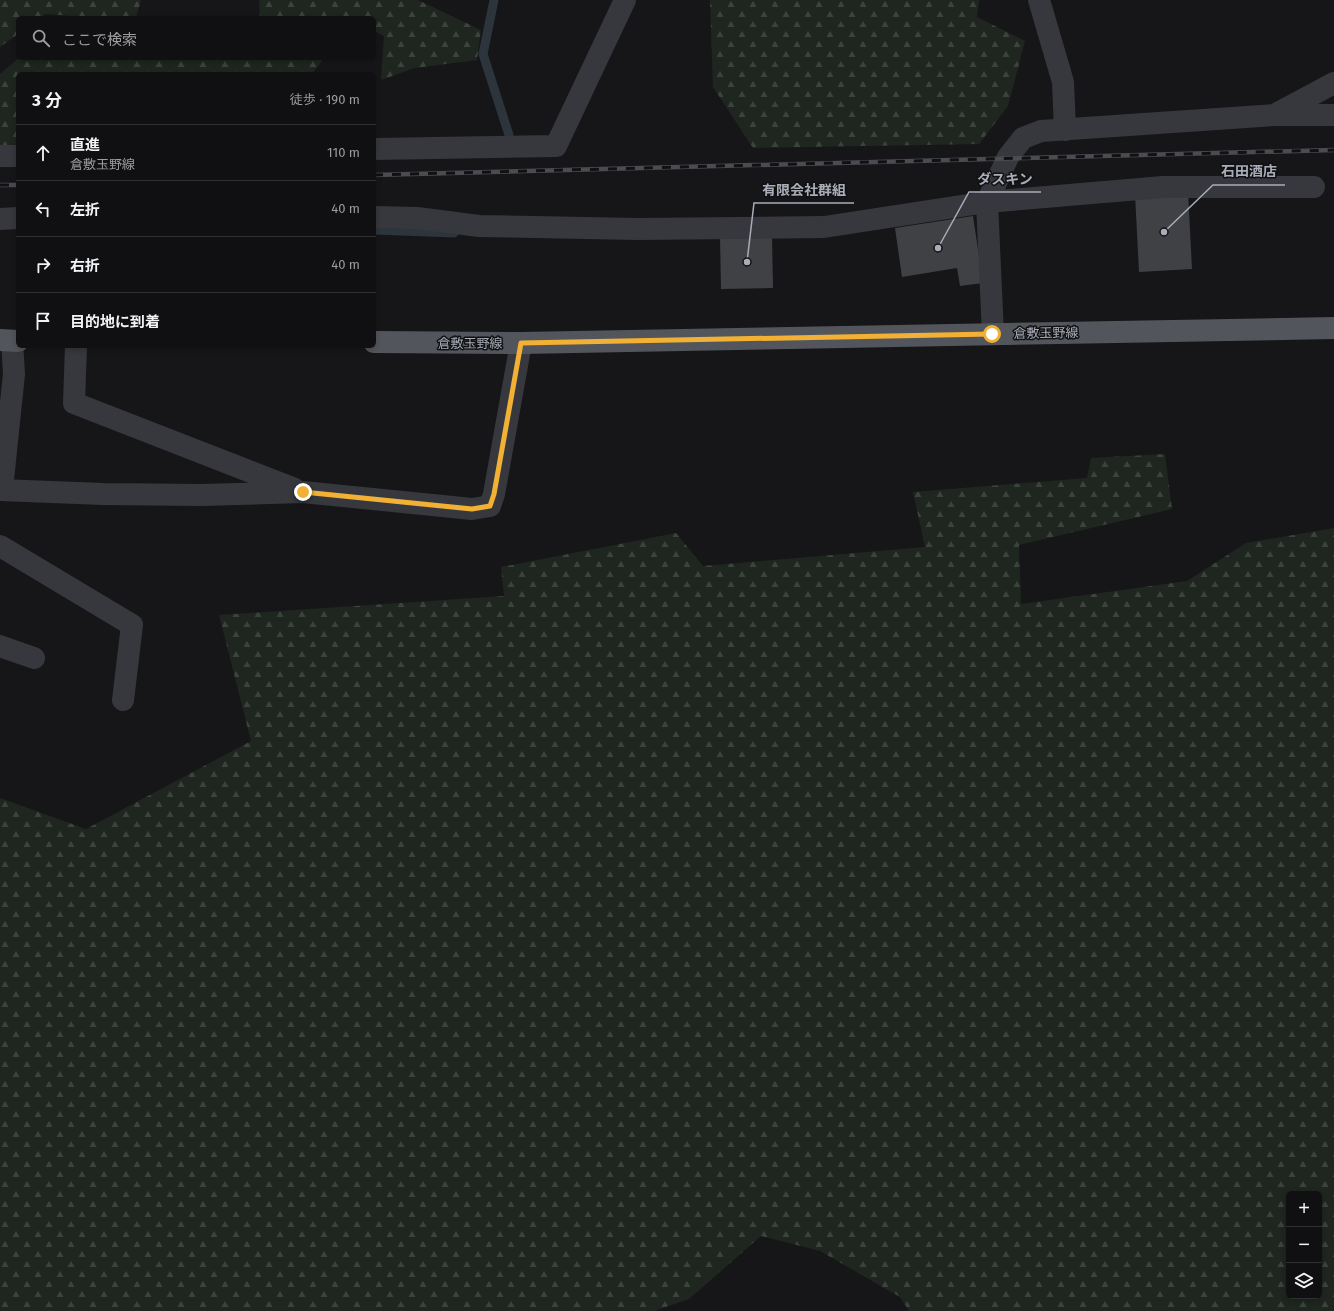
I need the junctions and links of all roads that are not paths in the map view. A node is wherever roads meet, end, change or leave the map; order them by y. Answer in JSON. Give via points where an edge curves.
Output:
{"nodes":[{"id":1,"x":625,"y":0,"type":"edge"},
{"id":2,"x":1039,"y":0,"type":"edge"},
{"id":3,"x":1334,"y":83,"type":"edge"},
{"id":4,"x":1334,"y":114,"type":"edge"},
{"id":5,"x":1275,"y":115,"type":"junction"},
{"id":6,"x":1065,"y":130,"type":"junction"},
{"id":7,"x":376,"y":150,"type":"edge"},
{"id":8,"x":0,"y":156,"type":"edge"},
{"id":9,"x":16,"y":156,"type":"edge"},
{"id":10,"x":1314,"y":187,"type":"dead end"},
{"id":11,"x":987,"y":202,"type":"junction"},
{"id":12,"x":376,"y":217,"type":"edge"},
{"id":13,"x":16,"y":218,"type":"edge"},
{"id":14,"x":0,"y":219,"type":"edge"},
{"id":15,"x":1334,"y":328,"type":"edge"},
{"id":16,"x":992,"y":334,"type":"junction"},
{"id":17,"x":10,"y":340,"type":"edge"},
{"id":18,"x":376,"y":342,"type":"edge"},
{"id":19,"x":521,"y":343,"type":"junction"},
{"id":20,"x":76,"y":348,"type":"edge"},
{"id":21,"x":1,"y":490,"type":"edge"},
{"id":22,"x":303,"y":492,"type":"junction"},
{"id":23,"x":0,"y":546,"type":"edge"},
{"id":24,"x":0,"y":646,"type":"edge"},
{"id":25,"x":34,"y":658,"type":"dead end"},
{"id":26,"x":123,"y":700,"type":"dead end"}],
"edges":[{"from":1,"to":7,"type":"street","via":[[556,146]]},
{"from":2,"to":6,"type":"street","via":[[1063,82]]},
{"from":3,"to":5,"type":"street"},
{"from":4,"to":5,"type":"street"},
{"from":5,"to":6,"type":"street"},
{"from":6,"to":11,"type":"street","via":[[1041,131],[1023,138],[1008,157]]},
{"from":8,"to":9,"type":"street"},
{"from":10,"to":11,"type":"street","via":[[1163,187]]},
{"from":11,"to":12,"type":"street","via":[[824,227],[638,229],[479,226],[417,218]]},
{"from":11,"to":16,"type":"street"},
{"from":13,"to":14,"type":"street"},
{"from":15,"to":16,"type":"main road","name":"倉敷玉野線"},
{"from":16,"to":19,"type":"main road","name":"倉敷玉野線"},
{"from":17,"to":21,"type":"street","via":[[14,374]]},
{"from":18,"to":19,"type":"main road","name":"倉敷玉野線"},
{"from":19,"to":22,"type":"street","via":[[490,506],[472,509]]},
{"from":20,"to":22,"type":"street","via":[[74,403]]},
{"from":21,"to":22,"type":"street","via":[[200,495]]},
{"from":23,"to":26,"type":"street","via":[[132,625]]},
{"from":24,"to":25,"type":"street"}]}
